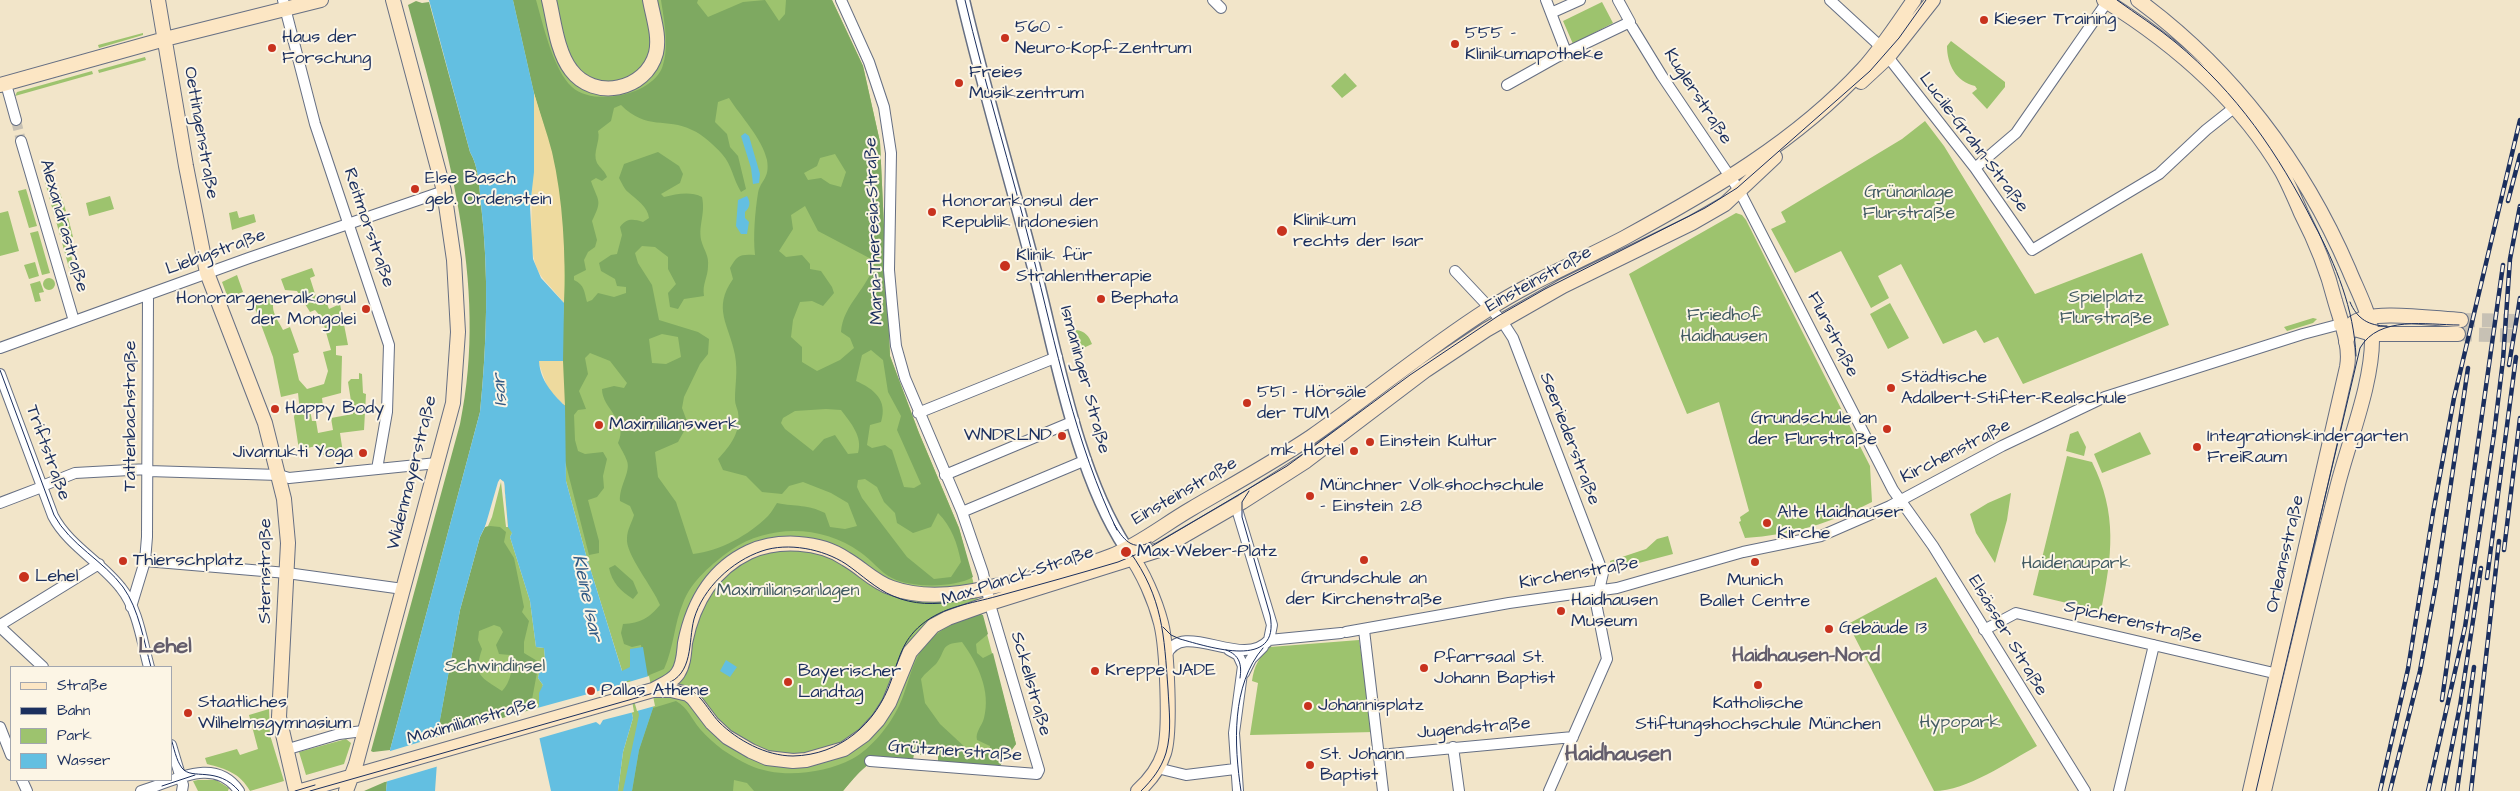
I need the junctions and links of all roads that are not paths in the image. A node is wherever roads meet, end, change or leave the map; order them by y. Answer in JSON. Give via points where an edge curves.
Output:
{"nodes":[{"id":1,"x":158,"y":0,"type":"edge"},
{"id":2,"x":321,"y":0,"type":"edge"},
{"id":3,"x":393,"y":0,"type":"edge"},
{"id":4,"x":549,"y":0,"type":"edge"},
{"id":5,"x":650,"y":0,"type":"edge"},
{"id":6,"x":841,"y":0,"type":"edge"},
{"id":7,"x":963,"y":0,"type":"edge"},
{"id":8,"x":1546,"y":0,"type":"edge"},
{"id":9,"x":1580,"y":0,"type":"edge"},
{"id":10,"x":1618,"y":0,"type":"edge"},
{"id":11,"x":1830,"y":0,"type":"edge"},
{"id":12,"x":1914,"y":0,"type":"edge"},
{"id":13,"x":1933,"y":0,"type":"edge"},
{"id":14,"x":2138,"y":0,"type":"edge"},
{"id":15,"x":2105,"y":1,"type":"edge"},
{"id":16,"x":284,"y":4,"type":"edge"},
{"id":17,"x":1551,"y":13,"type":"junction"},
{"id":18,"x":1631,"y":25,"type":"junction"},
{"id":19,"x":165,"y":39,"type":"junction"},
{"id":20,"x":1566,"y":52,"type":"junction"},
{"id":21,"x":1884,"y":52,"type":"junction"},
{"id":22,"x":3,"y":84,"type":"edge"},
{"id":23,"x":1507,"y":85,"type":"dead end"},
{"id":24,"x":2234,"y":107,"type":"junction"},
{"id":25,"x":16,"y":120,"type":"tunnel mouth"},
{"id":26,"x":22,"y":140,"type":"tunnel mouth"},
{"id":27,"x":1975,"y":168,"type":"junction"},
{"id":28,"x":1735,"y":184,"type":"junction"},
{"id":29,"x":444,"y":191,"type":"junction"},
{"id":30,"x":349,"y":223,"type":"junction"},
{"id":31,"x":1455,"y":271,"type":"dead end"},
{"id":32,"x":207,"y":273,"type":"junction"},
{"id":33,"x":148,"y":295,"type":"junction"},
{"id":34,"x":1490,"y":308,"type":"junction"},
{"id":35,"x":2367,"y":317,"type":"junction"},
{"id":36,"x":2461,"y":320,"type":"tunnel mouth"},
{"id":37,"x":74,"y":321,"type":"junction"},
{"id":38,"x":1502,"y":321,"type":"junction"},
{"id":39,"x":2347,"y":325,"type":"junction"},
{"id":40,"x":2372,"y":334,"type":"junction"},
{"id":41,"x":2458,"y":334,"type":"tunnel mouth"},
{"id":42,"x":0,"y":348,"type":"edge"},
{"id":43,"x":1057,"y":357,"type":"junction"},
{"id":44,"x":0,"y":374,"type":"edge"},
{"id":45,"x":918,"y":413,"type":"junction"},
{"id":46,"x":1074,"y":421,"type":"junction"},
{"id":47,"x":1086,"y":460,"type":"junction"},
{"id":48,"x":437,"y":464,"type":"junction"},
{"id":49,"x":378,"y":469,"type":"junction"},
{"id":50,"x":148,"y":470,"type":"junction"},
{"id":51,"x":279,"y":475,"type":"junction"},
{"id":52,"x":946,"y":475,"type":"junction"},
{"id":53,"x":42,"y":486,"type":"junction"},
{"id":54,"x":1900,"y":500,"type":"junction"},
{"id":55,"x":0,"y":503,"type":"edge"},
{"id":56,"x":1236,"y":506,"type":"junction"},
{"id":57,"x":962,"y":512,"type":"junction"},
{"id":58,"x":1130,"y":554,"type":"junction"},
{"id":59,"x":145,"y":561,"type":"junction"},
{"id":60,"x":100,"y":564,"type":"junction"},
{"id":61,"x":287,"y":573,"type":"junction"},
{"id":62,"x":986,"y":588,"type":"junction"},
{"id":63,"x":403,"y":589,"type":"junction"},
{"id":64,"x":1599,"y":589,"type":"junction"},
{"id":65,"x":990,"y":603,"type":"junction"},
{"id":66,"x":131,"y":606,"type":"junction"},
{"id":67,"x":0,"y":626,"type":"edge"},
{"id":68,"x":1162,"y":626,"type":"junction"},
{"id":69,"x":1364,"y":630,"type":"junction"},
{"id":70,"x":1984,"y":630,"type":"junction"},
{"id":71,"x":1187,"y":640,"type":"junction"},
{"id":72,"x":1268,"y":641,"type":"junction"},
{"id":73,"x":2154,"y":644,"type":"junction"},
{"id":74,"x":1225,"y":649,"type":"junction"},
{"id":75,"x":1164,"y":660,"type":"junction"},
{"id":76,"x":42,"y":666,"type":"edge"},
{"id":77,"x":149,"y":666,"type":"edge"},
{"id":78,"x":2278,"y":674,"type":"junction"},
{"id":79,"x":1241,"y":681,"type":"junction"},
{"id":80,"x":657,"y":689,"type":"junction"},
{"id":81,"x":0,"y":727,"type":"edge"},
{"id":82,"x":364,"y":731,"type":"junction"},
{"id":83,"x":1573,"y":737,"type":"junction"},
{"id":84,"x":1453,"y":747,"type":"junction"},
{"id":85,"x":172,"y":748,"type":"edge"},
{"id":86,"x":285,"y":750,"type":"junction"},
{"id":87,"x":10,"y":752,"type":"edge"},
{"id":88,"x":1379,"y":755,"type":"junction"},
{"id":89,"x":870,"y":762,"type":"dead end"},
{"id":90,"x":1157,"y":768,"type":"junction"},
{"id":91,"x":1236,"y":769,"type":"junction"},
{"id":92,"x":1037,"y":774,"type":"joint"},
{"id":93,"x":352,"y":776,"type":"junction"},
{"id":94,"x":184,"y":786,"type":"edge"},
{"id":95,"x":141,"y":791,"type":"edge"},
{"id":96,"x":239,"y":791,"type":"edge"},
{"id":97,"x":296,"y":791,"type":"edge"},
{"id":98,"x":301,"y":791,"type":"edge"},
{"id":99,"x":346,"y":791,"type":"edge"},
{"id":100,"x":1138,"y":791,"type":"edge"},
{"id":101,"x":1238,"y":791,"type":"edge"},
{"id":102,"x":1383,"y":791,"type":"edge"},
{"id":103,"x":1459,"y":791,"type":"edge"},
{"id":104,"x":1548,"y":791,"type":"edge"},
{"id":105,"x":2085,"y":791,"type":"edge"},
{"id":106,"x":2119,"y":791,"type":"edge"},
{"id":107,"x":2250,"y":791,"type":"edge"},
{"id":108,"x":2264,"y":791,"type":"edge"}],
"edges":[{"from":1,"to":19,"type":"main road","name":"Oettingenstraße"},
{"from":2,"to":16,"type":"main road"},
{"from":3,"to":29,"type":"main road","name":"Widenmayerstraße"},
{"from":4,"to":5,"type":"main road","via":[[569,68],[589,85],[607,89],[623,87],[634,81],[654,62],[658,43]]},
{"from":6,"to":45,"type":"street","name":"Maria-Theresia-Straße","via":[[870,62],[884,107],[891,153],[889,270],[895,338]]},
{"from":7,"to":43,"type":"street","name":"Ismaninger Straße"},
{"from":8,"to":17,"type":"street"},
{"from":9,"to":17,"type":"street"},
{"from":10,"to":18,"type":"street","name":"Kuglerstraße"},
{"from":11,"to":21,"type":"street","name":"Lucile-Grahn-Straße"},
{"from":12,"to":21,"type":"main road","name":"Einsteinstraße"},
{"from":13,"to":21,"type":"main road","name":"Einsteinstraße"},
{"from":14,"to":35,"type":"main road","via":[[2192,45],[2259,116],[2291,162],[2342,255]]},
{"from":15,"to":24,"type":"main road","name":"Orleansstraße","via":[[2174,48]]},
{"from":15,"to":27,"type":"street","via":[[2016,133]]},
{"from":16,"to":19,"type":"main road"},
{"from":16,"to":30,"type":"street","name":"Reitmorstraße","via":[[315,124]]},
{"from":17,"to":20,"type":"street"},
{"from":18,"to":20,"type":"street"},
{"from":18,"to":28,"type":"street","name":"Kuglerstraße"},
{"from":19,"to":22,"type":"main road"},
{"from":19,"to":32,"type":"main road","name":"Oettingenstraße"},
{"from":20,"to":23,"type":"street"},
{"from":21,"to":27,"type":"street","name":"Lucile-Grahn-Straße"},
{"from":21,"to":28,"type":"main road","name":"Einsteinstraße"},
{"from":22,"to":25,"type":"street"},
{"from":24,"to":27,"type":"street","name":"Lucile-Grahn-Straße","via":[[2159,174],[2032,250]]},
{"from":24,"to":39,"type":"main road","name":"Orleansstraße","via":[[2261,140],[2289,185],[2328,270]]},
{"from":26,"to":37,"type":"street","name":"Alexandrastraße"},
{"from":28,"to":34,"type":"main road","name":"Einsteinstraße","via":[[1522,288]]},
{"from":28,"to":38,"type":"main road","name":"Einsteinstraße","via":[[1728,202],[1710,213],[1563,286]]},
{"from":28,"to":54,"type":"street","name":"Flurstraße"},
{"from":29,"to":30,"type":"street","name":"Liebigstraße"},
{"from":29,"to":48,"type":"main road","name":"Widenmayerstraße","via":[[454,260],[458,332],[453,403]]},
{"from":30,"to":32,"type":"street","name":"Liebigstraße"},
{"from":30,"to":49,"type":"street","name":"Reitmorstraße","via":[[389,345],[387,412]]},
{"from":31,"to":34,"type":"street","name":"Seeriederstraße"},
{"from":32,"to":33,"type":"street","name":"Liebigstraße"},
{"from":32,"to":51,"type":"main road","name":"Sternstraße","via":[[265,423]]},
{"from":33,"to":37,"type":"street","name":"Liebigstraße"},
{"from":33,"to":50,"type":"street","name":"Tattenbachstraße"},
{"from":34,"to":38,"type":"street","name":"Seeriederstraße"},
{"from":34,"to":58,"type":"main road","name":"Einsteinstraße","via":[[1311,437]]},
{"from":35,"to":36,"type":"main road"},
{"from":35,"to":39,"type":"main road"},
{"from":35,"to":40,"type":"main road"},
{"from":37,"to":42,"type":"street","name":"Liebigstraße"},
{"from":38,"to":56,"type":"main road","name":"Einsteinstraße","via":[[1451,352],[1329,445]]},
{"from":38,"to":64,"type":"street","name":"Seeriederstraße","via":[[1523,363],[1602,573]]},
{"from":39,"to":40,"type":"main road"},
{"from":39,"to":54,"type":"street","name":"Kirchenstraße","via":[[2291,337],[2105,397]]},
{"from":39,"to":78,"type":"main road","name":"Orleansstraße","via":[[2347,368]]},
{"from":40,"to":41,"type":"main road"},
{"from":40,"to":108,"type":"main road","name":"Orleansstraße","via":[[2364,388],[2336,490]]},
{"from":43,"to":45,"type":"street"},
{"from":43,"to":46,"type":"street","name":"Ismaninger Straße"},
{"from":44,"to":53,"type":"street","name":"Triftstraße"},
{"from":45,"to":52,"type":"street","name":"Maria-Theresia-Straße"},
{"from":46,"to":47,"type":"street","name":"Ismaninger Straße"},
{"from":46,"to":52,"type":"street"},
{"from":47,"to":57,"type":"street"},
{"from":47,"to":58,"type":"street","name":"Ismaninger Straße","via":[[1103,503]]},
{"from":48,"to":49,"type":"street"},
{"from":48,"to":63,"type":"main road","name":"Widenmayerstraße"},
{"from":49,"to":51,"type":"street","via":[[289,478]]},
{"from":50,"to":51,"type":"street"},
{"from":50,"to":53,"type":"street","via":[[75,473]]},
{"from":50,"to":59,"type":"street","name":"Tattenbachstraße"},
{"from":51,"to":61,"type":"main road","name":"Sternstraße","via":[[286,518]]},
{"from":52,"to":57,"type":"street","name":"Maria-Theresia-Straße"},
{"from":53,"to":55,"type":"street"},
{"from":53,"to":60,"type":"street","name":"Triftstraße","via":[[57,525]]},
{"from":54,"to":64,"type":"street","name":"Kirchenstraße","via":[[1822,536],[1743,552],[1617,588]]},
{"from":54,"to":70,"type":"street","name":"Elsässer Straße","via":[[1933,546]]},
{"from":56,"to":58,"type":"main road","name":"Einsteinstraße","via":[[1154,553]]},
{"from":56,"to":72,"type":"street","via":[[1272,625]]},
{"from":57,"to":62,"type":"street","name":"Maria-Theresia-Straße"},
{"from":58,"to":62,"type":"main road","name":"Max-Planck-Straße"},
{"from":58,"to":65,"type":"main road","name":"Max-Planck-Straße"},
{"from":58,"to":68,"type":"main road"},
{"from":59,"to":61,"type":"street"},
{"from":59,"to":66,"type":"street"},
{"from":60,"to":66,"type":"street","via":[[121,588]]},
{"from":60,"to":67,"type":"street"},
{"from":61,"to":63,"type":"street"},
{"from":61,"to":86,"type":"main road","name":"Sternstraße","via":[[279,717]]},
{"from":62,"to":65,"type":"street","name":"Maria-Theresia-Straße"},
{"from":62,"to":80,"type":"main road","name":"Max-Planck-Straße","via":[[943,595],[902,591],[881,584],[847,559],[828,550],[797,544],[763,547],[740,557],[708,584],[691,614],[680,671]]},
{"from":63,"to":82,"type":"main road","name":"Widenmayerstraße"},
{"from":64,"to":69,"type":"street","name":"Kirchenstraße"},
{"from":64,"to":83,"type":"street","name":"Seeriederstraße","via":[[1596,604],[1607,660]]},
{"from":65,"to":80,"type":"main road","name":"Max-Planck-Straße","via":[[948,618],[928,630],[910,652],[889,703],[878,720],[854,743],[820,758],[793,762],[759,755],[719,730],[688,694]]},
{"from":65,"to":92,"type":"street","name":"Sckellstraße","via":[[1039,770]]},
{"from":66,"to":77,"type":"street"},
{"from":67,"to":76,"type":"street"},
{"from":68,"to":71,"type":"street","name":"Kirchenstraße","via":[[1173,636]]},
{"from":68,"to":75,"type":"main road"},
{"from":69,"to":72,"type":"street","name":"Kirchenstraße"},
{"from":69,"to":88,"type":"street"},
{"from":70,"to":73,"type":"street","name":"Spicherenstraße","via":[[2016,613]]},
{"from":70,"to":105,"type":"street","name":"Elsässer Straße"},
{"from":71,"to":74,"type":"street","name":"Kirchenstraße"},
{"from":71,"to":75,"type":"street","via":[[1174,644]]},
{"from":72,"to":74,"type":"street","name":"Kirchenstraße","via":[[1251,648]]},
{"from":72,"to":79,"type":"street","via":[[1251,659]]},
{"from":73,"to":78,"type":"street","name":"Spicherenstraße"},
{"from":73,"to":106,"type":"street"},
{"from":74,"to":79,"type":"street","via":[[1240,659],[1243,668]]},
{"from":75,"to":90,"type":"main road","via":[[1168,728],[1164,752]]},
{"from":78,"to":107,"type":"main road","name":"Orleansstraße"},
{"from":79,"to":91,"type":"street","via":[[1234,733]]},
{"from":80,"to":93,"type":"main road","name":"Maximilianstraße"},
{"from":81,"to":87,"type":"street"},
{"from":82,"to":86,"type":"street","via":[[339,734]]},
{"from":82,"to":93,"type":"main road","name":"Widenmayerstraße"},
{"from":83,"to":84,"type":"street","name":"Jugendstraße"},
{"from":83,"to":104,"type":"street","name":"Seeriederstraße"},
{"from":84,"to":88,"type":"street","name":"Jugendstraße"},
{"from":84,"to":103,"type":"street"},
{"from":85,"to":94,"type":"street"},
{"from":86,"to":97,"type":"main road","name":"Sternstraße"},
{"from":88,"to":102,"type":"street"},
{"from":89,"to":92,"type":"street","name":"Grütznerstraße"},
{"from":90,"to":91,"type":"street","via":[[1186,775]]},
{"from":90,"to":100,"type":"main road"},
{"from":91,"to":101,"type":"street"},
{"from":93,"to":98,"type":"main road","name":"Maximilianstraße"},
{"from":93,"to":99,"type":"main road","name":"Widenmayerstraße"},
{"from":94,"to":95,"type":"street"},
{"from":94,"to":96,"type":"street","via":[[213,773],[227,778]]}]}
